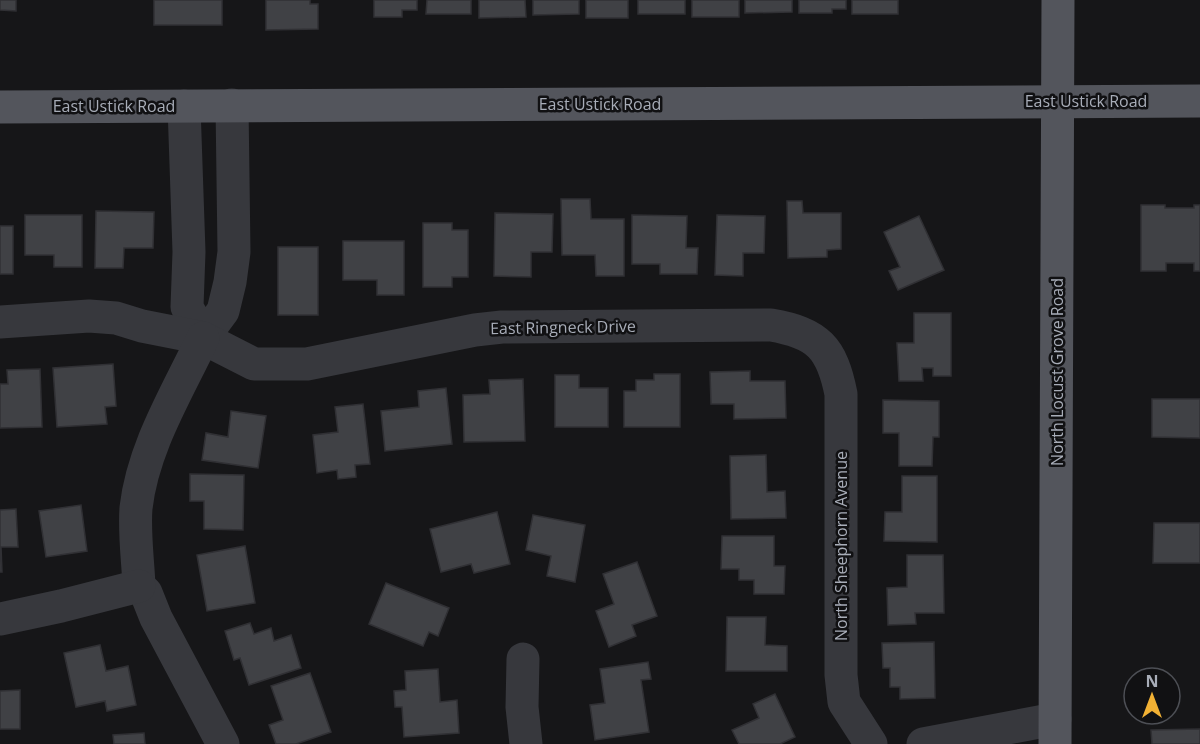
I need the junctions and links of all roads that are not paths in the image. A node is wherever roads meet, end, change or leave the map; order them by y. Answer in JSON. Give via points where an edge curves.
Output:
{"nodes":[{"id":1,"x":1058,"y":0,"type":"edge"},
{"id":2,"x":1200,"y":101,"type":"edge"},
{"id":3,"x":1058,"y":102,"type":"junction"},
{"id":4,"x":232,"y":105,"type":"junction"},
{"id":5,"x":184,"y":106,"type":"junction"},
{"id":6,"x":0,"y":107,"type":"edge"},
{"id":7,"x":0,"y":322,"type":"edge"},
{"id":8,"x":203,"y":338,"type":"junction"},
{"id":9,"x":820,"y":344,"type":"joint"},
{"id":10,"x":139,"y":586,"type":"junction"},
{"id":11,"x":0,"y":619,"type":"edge"},
{"id":12,"x":523,"y":659,"type":"dead end"},
{"id":13,"x":1055,"y":732,"type":"edge"},
{"id":14,"x":223,"y":744,"type":"edge"},
{"id":15,"x":526,"y":744,"type":"edge"},
{"id":16,"x":871,"y":744,"type":"edge"},
{"id":17,"x":923,"y":744,"type":"edge"}],
"edges":[{"from":1,"to":3,"type":"main road","name":"North Locust Grove Road"},
{"from":2,"to":3,"type":"main road","name":"East Ustick Road"},
{"from":3,"to":4,"type":"main road","name":"East Ustick Road"},
{"from":3,"to":13,"type":"main road","name":"North Locust Grove Road"},
{"from":4,"to":5,"type":"main road","name":"East Ustick Road"},
{"from":4,"to":8,"type":"street","via":[[234,252],[223,311]]},
{"from":5,"to":6,"type":"main road","name":"East Ustick Road"},
{"from":5,"to":8,"type":"street","via":[[187,307]]},
{"from":7,"to":8,"type":"street","name":"East Ringneck Drive","via":[[116,318]]},
{"from":8,"to":9,"type":"street","name":"East Ringneck Drive","via":[[254,364],[307,364],[476,330],[529,325],[771,325],[798,329]]},
{"from":8,"to":10,"type":"street","via":[[157,432],[140,484],[136,511]]},
{"from":9,"to":16,"type":"street","name":"North Sheephorn Avenue","via":[[836,368],[841,394],[844,702]]},
{"from":10,"to":11,"type":"street"},
{"from":10,"to":14,"type":"street"},
{"from":12,"to":15,"type":"street"},
{"from":13,"to":17,"type":"street"}]}
